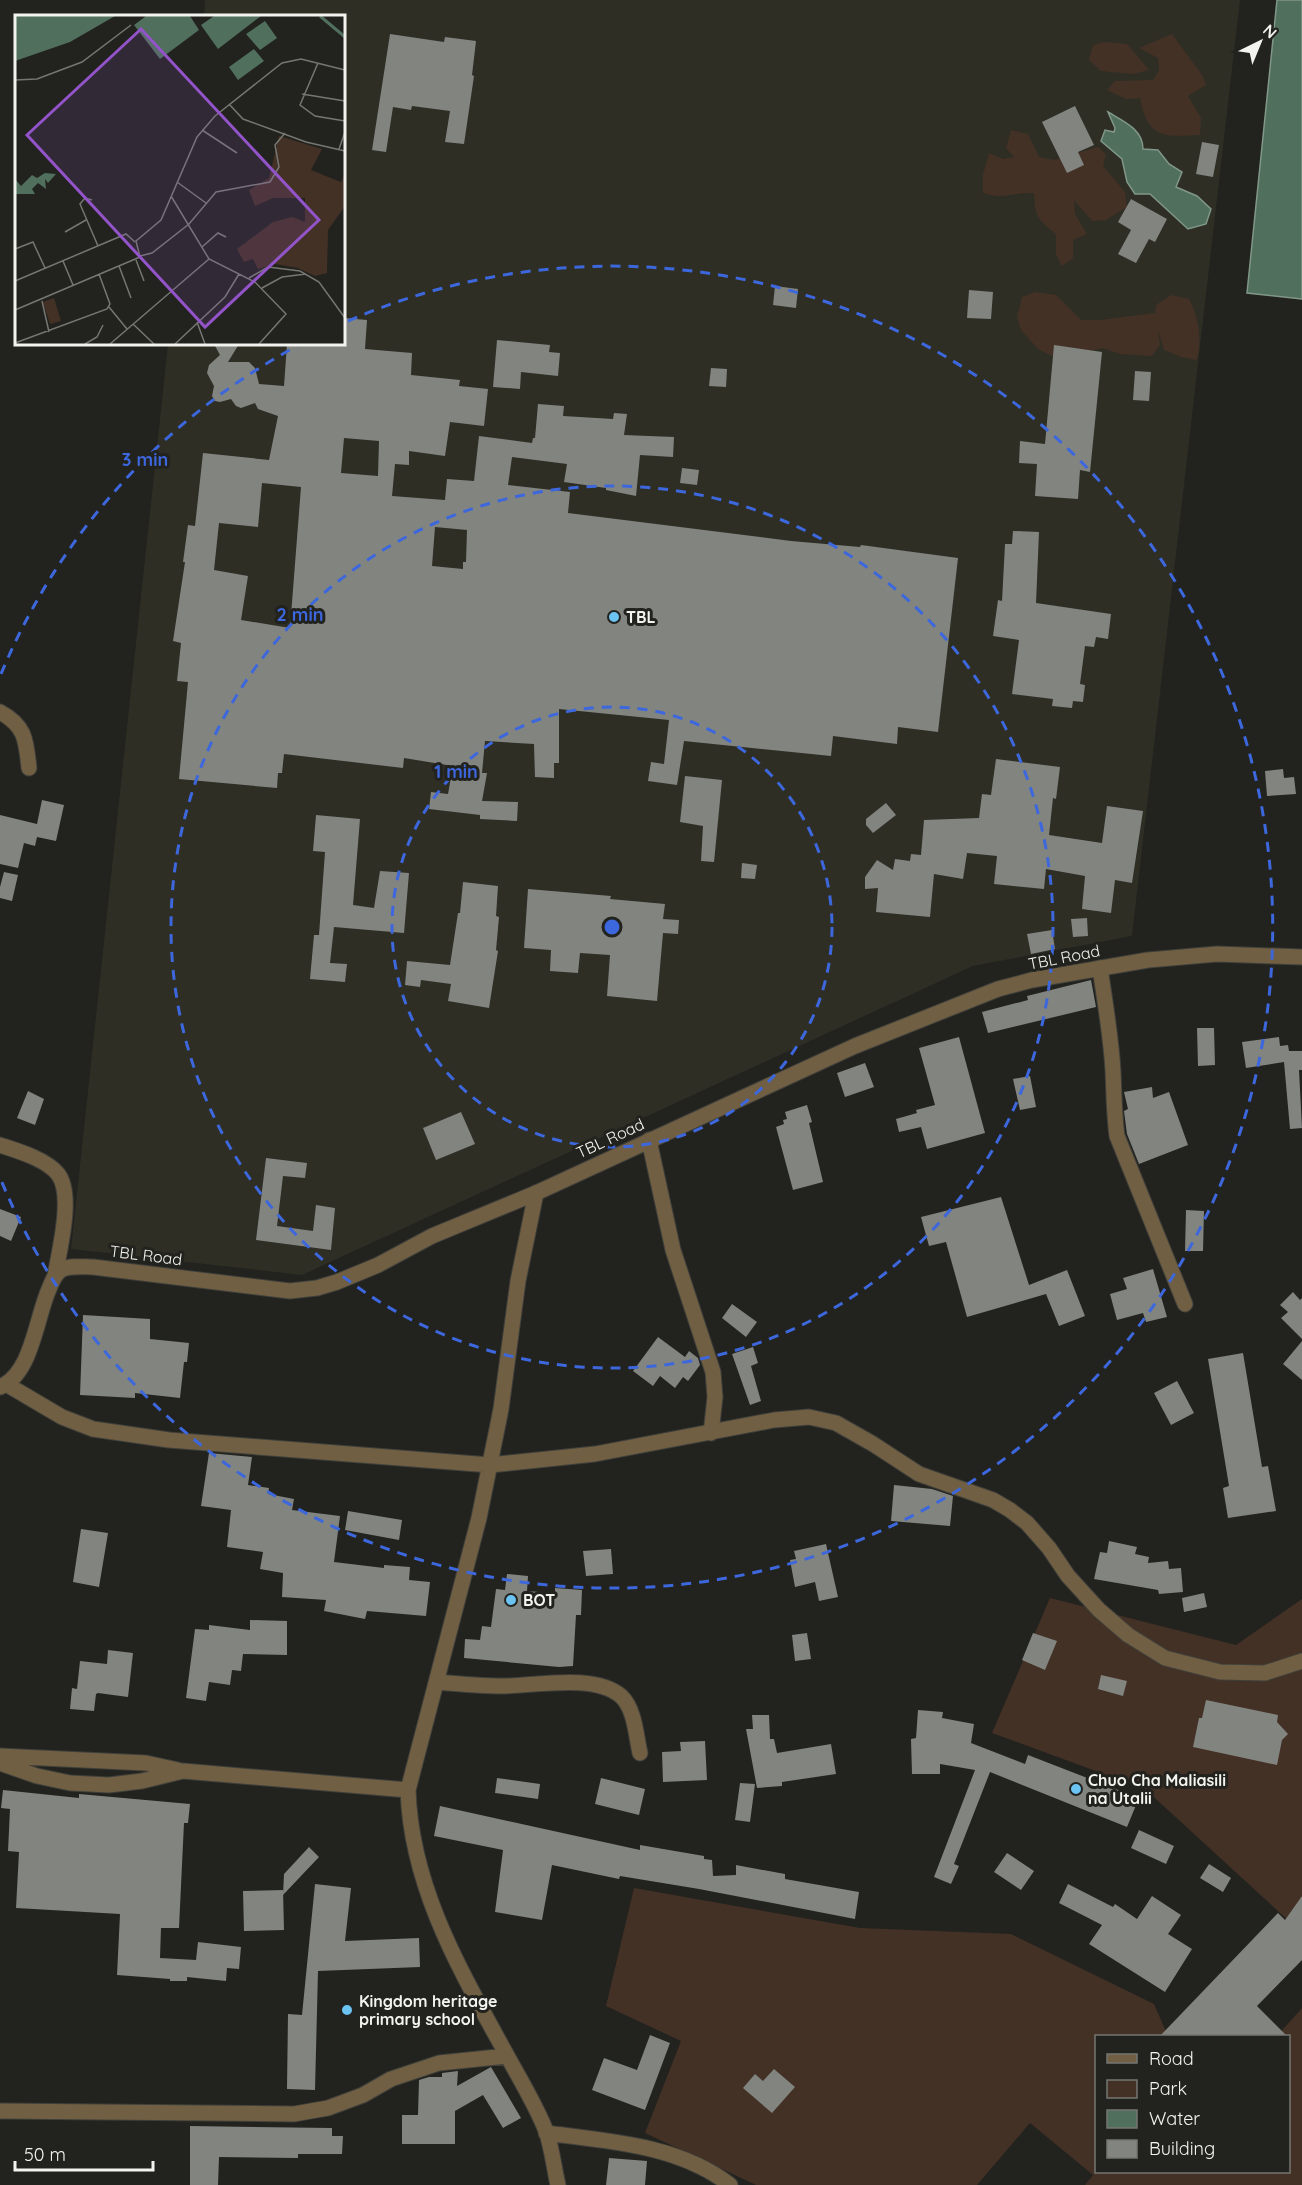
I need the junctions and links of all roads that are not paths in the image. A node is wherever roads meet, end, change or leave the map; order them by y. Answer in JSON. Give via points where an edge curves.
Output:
{"nodes":[{"id":1,"x":0,"y":712,"type":"edge"},
{"id":2,"x":29,"y":768,"type":"dead end"},
{"id":3,"x":1302,"y":957,"type":"edge"},
{"id":4,"x":1100,"y":968,"type":"junction"},
{"id":5,"x":649,"y":1140,"type":"junction"},
{"id":6,"x":0,"y":1145,"type":"edge"},
{"id":7,"x":536,"y":1193,"type":"junction"},
{"id":8,"x":55,"y":1275,"type":"junction"},
{"id":9,"x":1185,"y":1304,"type":"dead end"},
{"id":10,"x":3,"y":1385,"type":"edge"},
{"id":11,"x":711,"y":1433,"type":"junction"},
{"id":12,"x":490,"y":1465,"type":"junction"},
{"id":13,"x":1302,"y":1661,"type":"edge"},
{"id":14,"x":438,"y":1682,"type":"junction"},
{"id":15,"x":639,"y":1753,"type":"dead end"},
{"id":16,"x":0,"y":1756,"type":"edge"},
{"id":17,"x":0,"y":1763,"type":"edge"},
{"id":18,"x":183,"y":1771,"type":"junction"},
{"id":19,"x":408,"y":1790,"type":"junction"},
{"id":20,"x":507,"y":2056,"type":"junction"},
{"id":21,"x":0,"y":2110,"type":"edge"},
{"id":22,"x":546,"y":2133,"type":"junction"},
{"id":23,"x":558,"y":2185,"type":"edge"},
{"id":24,"x":730,"y":2185,"type":"edge"}],
"edges":[{"from":1,"to":2,"type":"street","via":[[16,723],[26,737]]},
{"from":3,"to":4,"type":"street","name":"TBL Road","via":[[1217,954]]},
{"from":4,"to":5,"type":"street","name":"TBL Road","via":[[1032,980],[968,999]]},
{"from":4,"to":9,"type":"street","via":[[1117,1136]]},
{"from":5,"to":7,"type":"street","name":"TBL Road"},
{"from":5,"to":11,"type":"street","via":[[673,1250],[713,1372]]},
{"from":6,"to":8,"type":"street","via":[[45,1164],[64,1185]]},
{"from":7,"to":8,"type":"street","name":"TBL Road","via":[[317,1288],[290,1291],[74,1266]]},
{"from":7,"to":12,"type":"street","via":[[518,1281]]},
{"from":8,"to":10,"type":"street","via":[[24,1362]]},
{"from":10,"to":12,"type":"street","via":[[93,1429],[202,1443]]},
{"from":11,"to":12,"type":"street","via":[[595,1454]]},
{"from":11,"to":13,"type":"street","via":[[774,1420],[809,1418],[836,1423],[918,1474],[993,1500],[1010,1510],[1027,1523],[1099,1610],[1128,1635],[1166,1658],[1220,1672],[1265,1673]]},
{"from":12,"to":14,"type":"street"},
{"from":14,"to":15,"type":"street","via":[[597,1685],[622,1697],[630,1708]]},
{"from":14,"to":19,"type":"street"},
{"from":16,"to":18,"type":"street","via":[[146,1763]]},
{"from":17,"to":18,"type":"street","via":[[70,1783],[142,1781]]},
{"from":18,"to":19,"type":"street"},
{"from":19,"to":20,"type":"street","via":[[409,1820],[430,1904]]},
{"from":20,"to":21,"type":"street","via":[[439,2063],[328,2108],[294,2114]]},
{"from":20,"to":22,"type":"street"},
{"from":22,"to":23,"type":"street"},
{"from":22,"to":24,"type":"street","via":[[674,2155]]}]}
